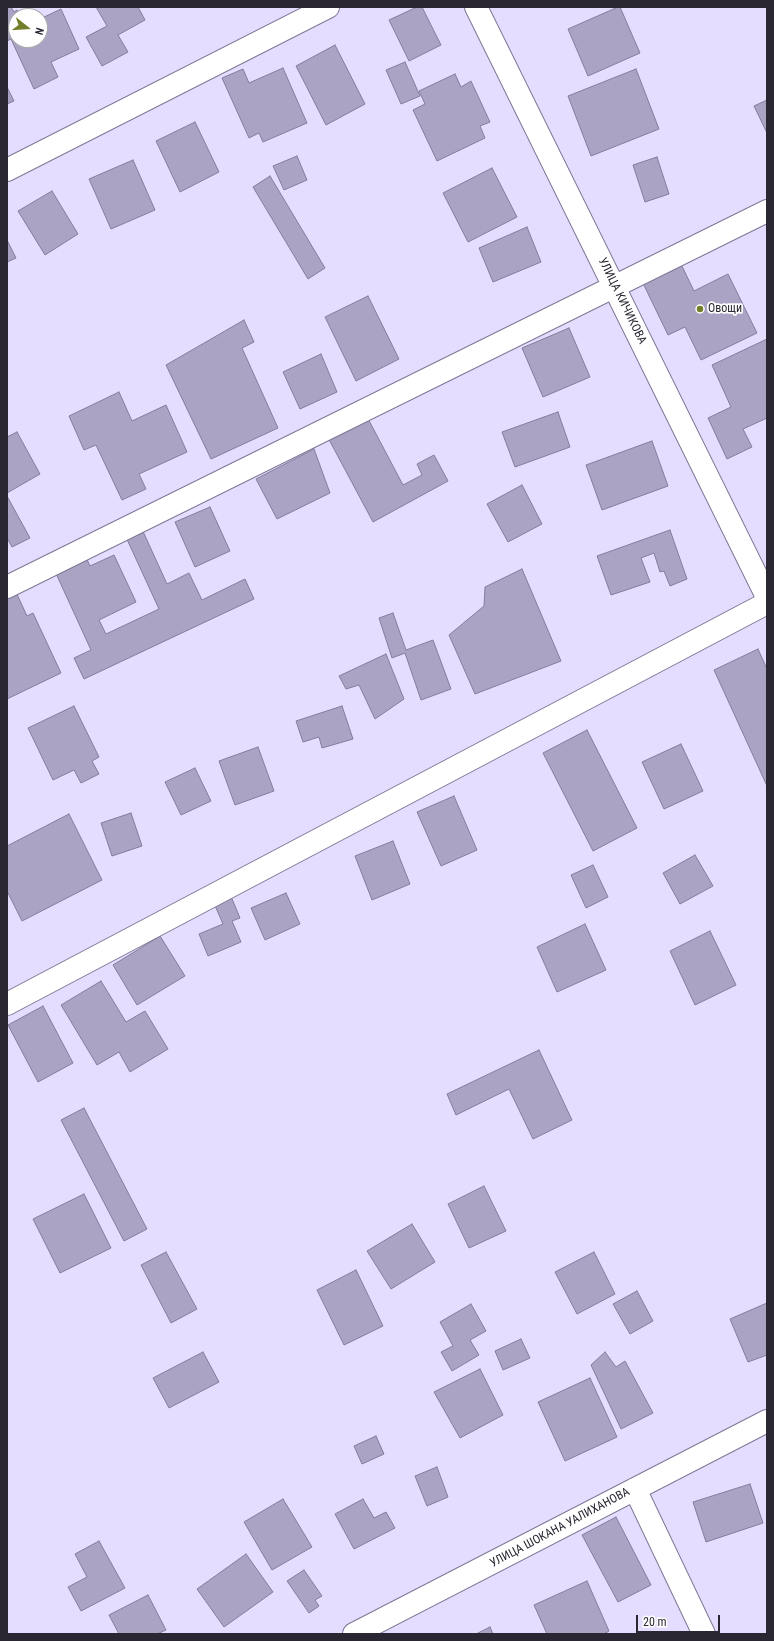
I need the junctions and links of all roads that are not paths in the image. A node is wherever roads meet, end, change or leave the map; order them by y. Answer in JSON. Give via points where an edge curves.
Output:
{"nodes":[{"id":1,"x":328,"y":7,"type":"edge"},
{"id":2,"x":476,"y":7,"type":"edge"},
{"id":3,"x":7,"y":170,"type":"edge"},
{"id":4,"x":767,"y":211,"type":"edge"},
{"id":5,"x":615,"y":287,"type":"junction"},
{"id":6,"x":7,"y":587,"type":"edge"},
{"id":7,"x":767,"y":597,"type":"edge"},
{"id":8,"x":767,"y":603,"type":"edge"},
{"id":9,"x":7,"y":1004,"type":"edge"},
{"id":10,"x":767,"y":1421,"type":"edge"},
{"id":11,"x":635,"y":1489,"type":"junction"},
{"id":12,"x":363,"y":1632,"type":"edge"},
{"id":13,"x":704,"y":1634,"type":"edge"}],
"edges":[{"from":1,"to":3,"type":"street"},
{"from":2,"to":5,"type":"street","name":"УЛИЦА КИЧИКОВА"},
{"from":4,"to":5,"type":"street"},
{"from":5,"to":6,"type":"street"},
{"from":5,"to":7,"type":"street","name":"УЛИЦА КИЧИКОВА"},
{"from":8,"to":9,"type":"street"},
{"from":10,"to":11,"type":"street","name":"УЛИЦА ШОКАНА УАЛИХАНОВА"},
{"from":11,"to":12,"type":"street","name":"УЛИЦА ШОКАНА УАЛИХАНОВА"},
{"from":11,"to":13,"type":"street"}]}
